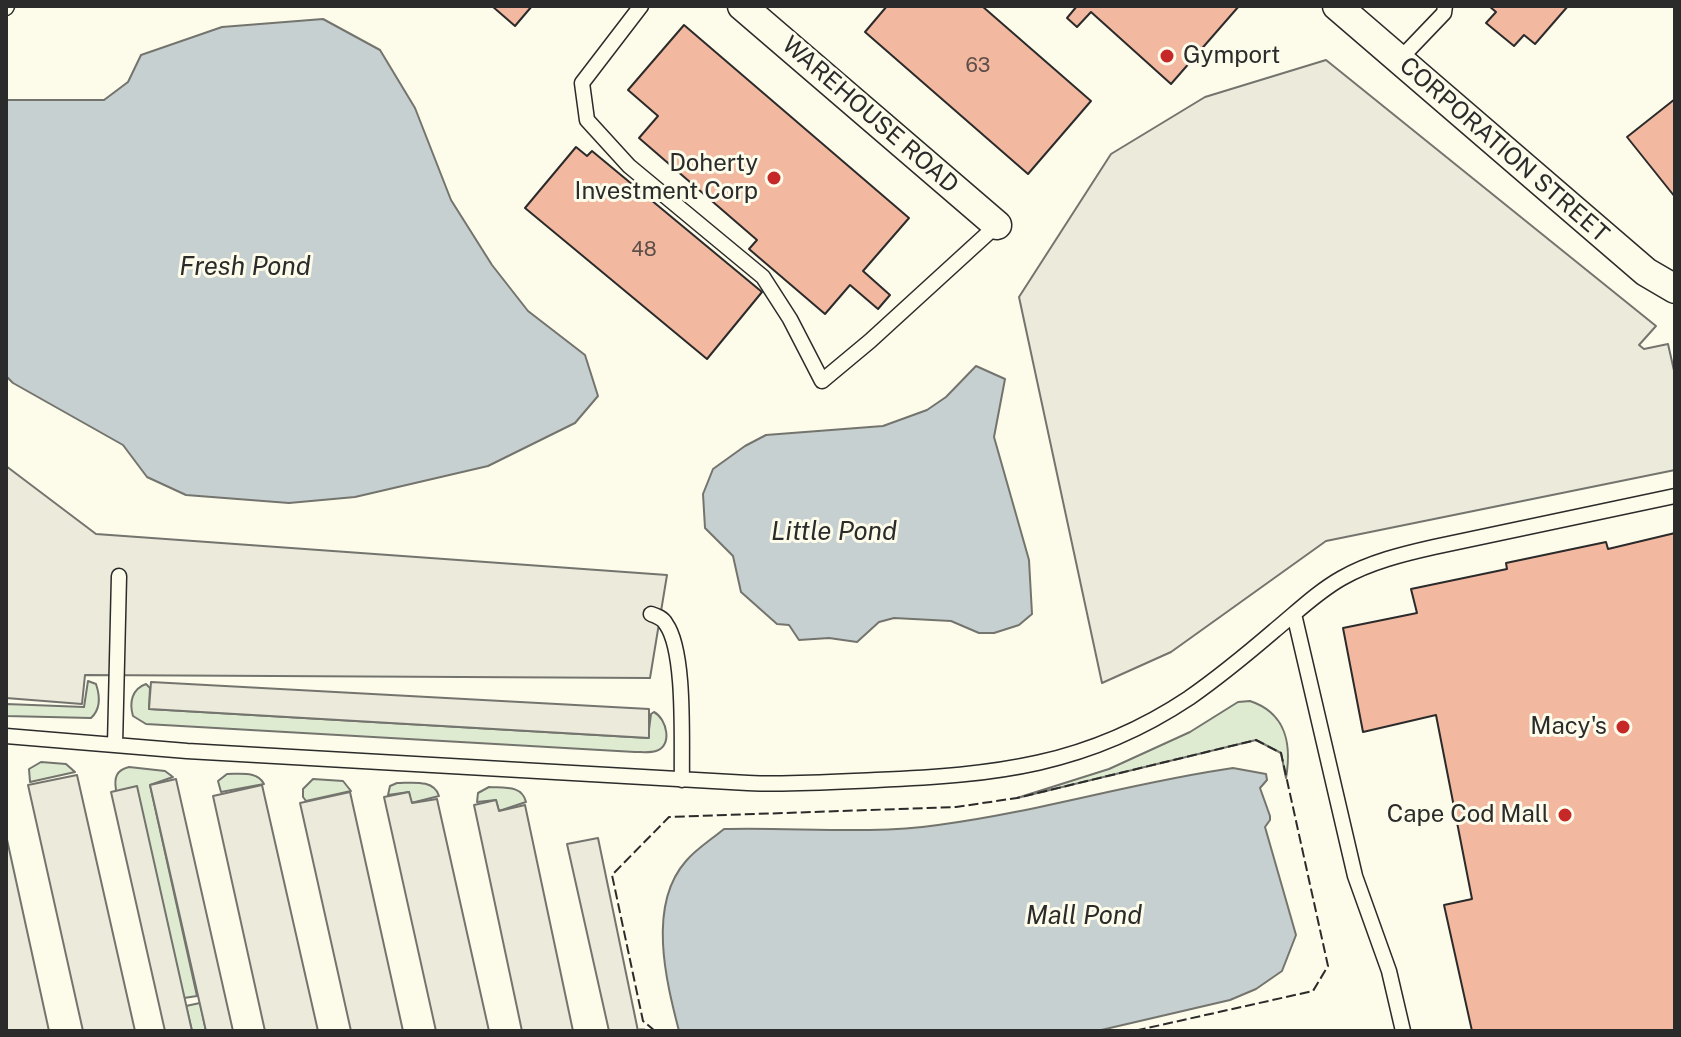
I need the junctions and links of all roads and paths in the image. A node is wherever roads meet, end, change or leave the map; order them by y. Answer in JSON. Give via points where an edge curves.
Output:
{"nodes":[{"id":1,"x":641,"y":6,"type":"edge"},
{"id":2,"x":742,"y":6,"type":"edge"},
{"id":3,"x":1337,"y":6,"type":"edge"},
{"id":4,"x":1445,"y":6,"type":"edge"},
{"id":5,"x":1399,"y":60,"type":"junction"},
{"id":6,"x":997,"y":225,"type":"joint"},
{"id":7,"x":1675,"y":289,"type":"edge"},
{"id":8,"x":1675,"y":496,"type":"edge"},
{"id":9,"x":119,"y":576,"type":"dead end"},
{"id":10,"x":651,"y":614,"type":"dead end"},
{"id":11,"x":1294,"y":614,"type":"junction"},
{"id":12,"x":6,"y":736,"type":"edge"},
{"id":13,"x":115,"y":745,"type":"junction"},
{"id":14,"x":682,"y":780,"type":"junction"},
{"id":15,"x":639,"y":1031,"type":"edge"},
{"id":16,"x":647,"y":1031,"type":"edge"},
{"id":17,"x":1403,"y":1031,"type":"edge"}],
"edges":[{"from":1,"to":6,"type":"lane","via":[[582,83],[587,120],[629,166],[763,277],[822,381]]},
{"from":2,"to":6,"type":"street","name":"WAREHOUSE ROAD"},
{"from":3,"to":5,"type":"street","name":"CORPORATION STREET"},
{"from":4,"to":5,"type":"lane"},
{"from":5,"to":7,"type":"street","name":"CORPORATION STREET","via":[[1646,272]]},
{"from":8,"to":11,"type":"lane","via":[[1399,555],[1344,577]]},
{"from":9,"to":13,"type":"lane"},
{"from":10,"to":14,"type":"lane","via":[[667,624],[674,641]]},
{"from":11,"to":14,"type":"lane","via":[[1209,684],[1163,714],[1101,744],[1021,768],[782,785]]},
{"from":11,"to":17,"type":"lane","via":[[1355,876],[1389,971]]},
{"from":12,"to":13,"type":"lane"},
{"from":13,"to":14,"type":"lane"},
{"from":15,"to":16,"type":"path"}]}
